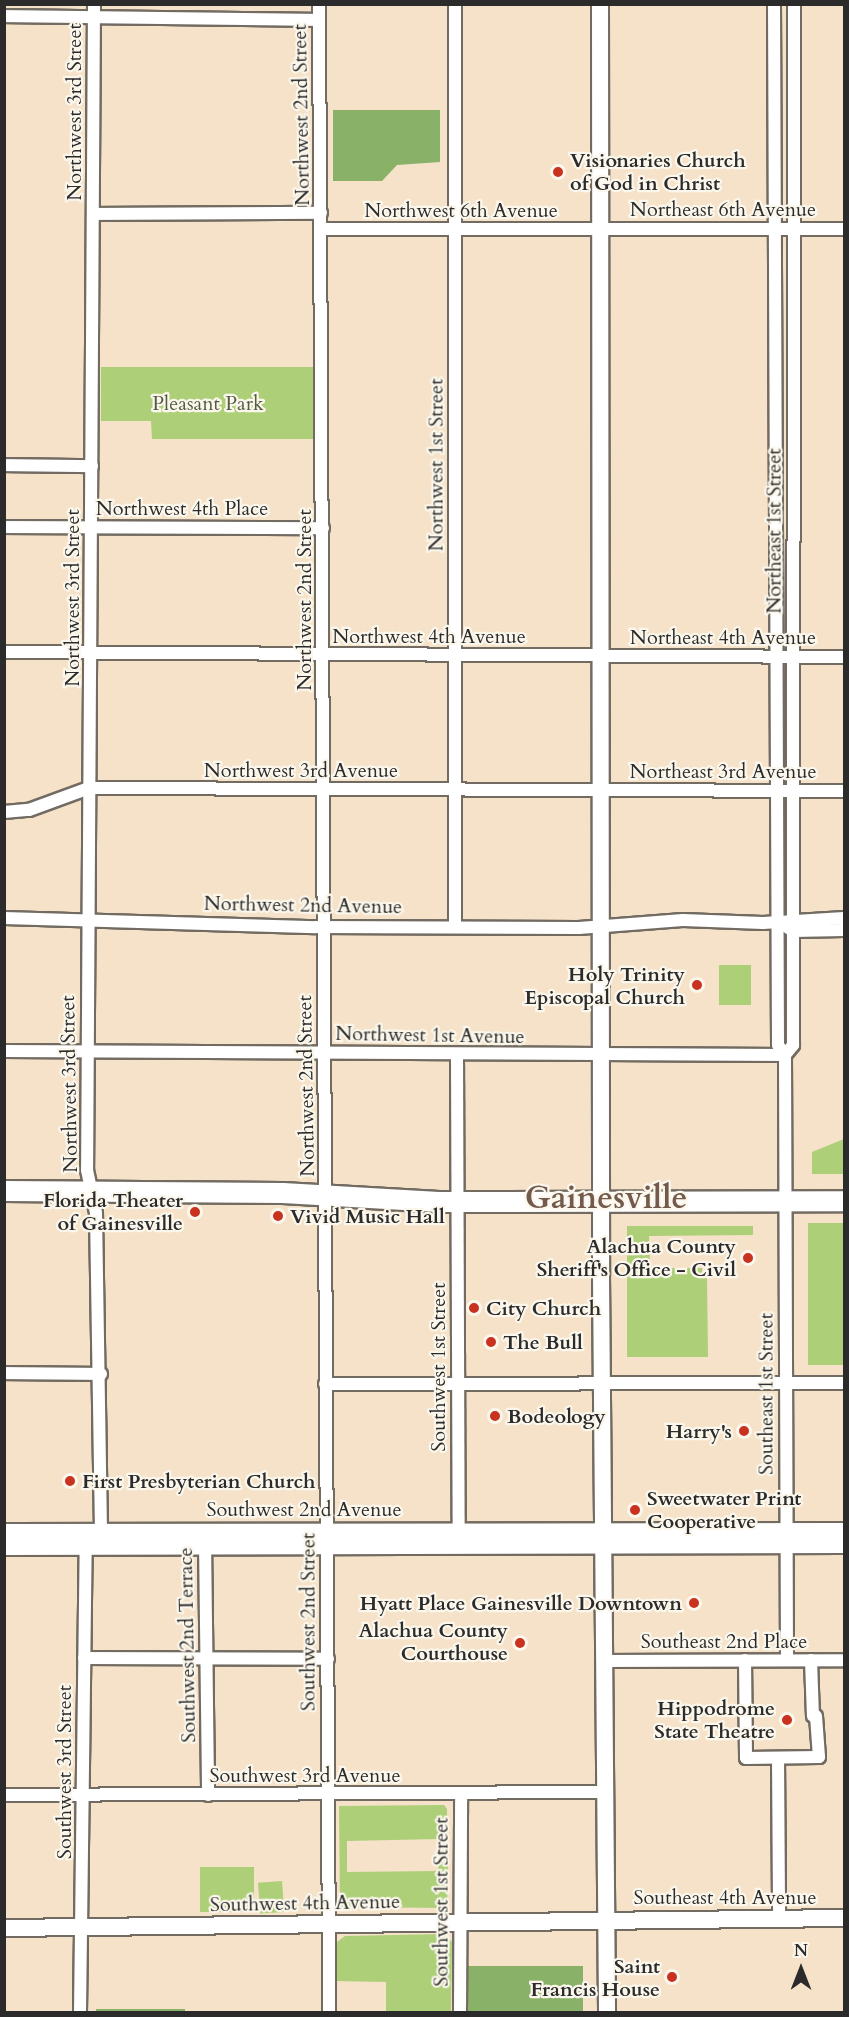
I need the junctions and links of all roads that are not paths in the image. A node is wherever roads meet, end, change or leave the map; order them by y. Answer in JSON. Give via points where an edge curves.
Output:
{"nodes":[{"id":1,"x":319,"y":4,"type":"edge"},
{"id":2,"x":455,"y":4,"type":"edge"},
{"id":3,"x":600,"y":4,"type":"edge"},
{"id":4,"x":774,"y":4,"type":"edge"},
{"id":5,"x":794,"y":4,"type":"edge"},
{"id":6,"x":94,"y":11,"type":"edge"},
{"id":7,"x":4,"y":16,"type":"edge"},
{"id":8,"x":319,"y":20,"type":"junction"},
{"id":9,"x":792,"y":114,"type":"junction"},
{"id":10,"x":775,"y":115,"type":"junction"},
{"id":11,"x":321,"y":213,"type":"junction"},
{"id":12,"x":93,"y":214,"type":"junction"},
{"id":13,"x":601,"y":228,"type":"junction"},
{"id":14,"x":322,"y":229,"type":"junction"},
{"id":15,"x":777,"y":229,"type":"junction"},
{"id":16,"x":794,"y":229,"type":"junction"},
{"id":17,"x":844,"y":229,"type":"edge"},
{"id":18,"x":455,"y":230,"type":"junction"},
{"id":19,"x":777,"y":365,"type":"junction"},
{"id":20,"x":793,"y":365,"type":"junction"},
{"id":21,"x":4,"y":465,"type":"edge"},
{"id":22,"x":92,"y":466,"type":"junction"},
{"id":23,"x":4,"y":527,"type":"edge"},
{"id":24,"x":92,"y":528,"type":"junction"},
{"id":25,"x":323,"y":528,"type":"junction"},
{"id":26,"x":777,"y":540,"type":"junction"},
{"id":27,"x":794,"y":540,"type":"junction"},
{"id":28,"x":4,"y":652,"type":"edge"},
{"id":29,"x":91,"y":652,"type":"junction"},
{"id":30,"x":324,"y":655,"type":"junction"},
{"id":31,"x":456,"y":656,"type":"junction"},
{"id":32,"x":777,"y":656,"type":"junction"},
{"id":33,"x":601,"y":657,"type":"junction"},
{"id":34,"x":794,"y":657,"type":"junction"},
{"id":35,"x":844,"y":657,"type":"edge"},
{"id":36,"x":89,"y":788,"type":"junction"},
{"id":37,"x":323,"y":789,"type":"junction"},
{"id":38,"x":455,"y":790,"type":"junction"},
{"id":39,"x":776,"y":790,"type":"junction"},
{"id":40,"x":793,"y":790,"type":"junction"},
{"id":41,"x":844,"y":791,"type":"edge"},
{"id":42,"x":601,"y":792,"type":"junction"},
{"id":43,"x":4,"y":812,"type":"edge"},
{"id":44,"x":4,"y":918,"type":"edge"},
{"id":45,"x":844,"y":918,"type":"edge"},
{"id":46,"x":87,"y":920,"type":"junction"},
{"id":47,"x":778,"y":922,"type":"junction"},
{"id":48,"x":793,"y":925,"type":"junction"},
{"id":49,"x":455,"y":926,"type":"junction"},
{"id":50,"x":601,"y":926,"type":"junction"},
{"id":51,"x":323,"y":927,"type":"junction"},
{"id":52,"x":844,"y":930,"type":"edge"},
{"id":53,"x":4,"y":1051,"type":"edge"},
{"id":54,"x":88,"y":1052,"type":"junction"},
{"id":55,"x":327,"y":1053,"type":"junction"},
{"id":56,"x":457,"y":1055,"type":"junction"},
{"id":57,"x":602,"y":1055,"type":"junction"},
{"id":58,"x":785,"y":1055,"type":"junction"},
{"id":59,"x":4,"y":1191,"type":"edge"},
{"id":60,"x":92,"y":1192,"type":"junction"},
{"id":61,"x":327,"y":1196,"type":"junction"},
{"id":62,"x":785,"y":1201,"type":"junction"},
{"id":63,"x":844,"y":1201,"type":"edge"},
{"id":64,"x":602,"y":1202,"type":"junction"},
{"id":65,"x":457,"y":1203,"type":"junction"},
{"id":66,"x":4,"y":1373,"type":"edge"},
{"id":67,"x":101,"y":1374,"type":"junction"},
{"id":68,"x":458,"y":1383,"type":"junction"},
{"id":69,"x":602,"y":1383,"type":"junction"},
{"id":70,"x":786,"y":1383,"type":"junction"},
{"id":71,"x":844,"y":1383,"type":"edge"},
{"id":72,"x":325,"y":1384,"type":"junction"},
{"id":73,"x":459,"y":1530,"type":"junction"},
{"id":74,"x":844,"y":1531,"type":"edge"},
{"id":75,"x":4,"y":1532,"type":"edge"},
{"id":76,"x":604,"y":1537,"type":"junction"},
{"id":77,"x":205,"y":1538,"type":"junction"},
{"id":78,"x":327,"y":1538,"type":"junction"},
{"id":79,"x":787,"y":1538,"type":"junction"},
{"id":80,"x":94,"y":1539,"type":"junction"},
{"id":81,"x":844,"y":1545,"type":"edge"},
{"id":82,"x":4,"y":1547,"type":"edge"},
{"id":83,"x":84,"y":1658,"type":"junction"},
{"id":84,"x":206,"y":1658,"type":"junction"},
{"id":85,"x":328,"y":1659,"type":"junction"},
{"id":86,"x":745,"y":1660,"type":"junction"},
{"id":87,"x":787,"y":1660,"type":"junction"},
{"id":88,"x":811,"y":1660,"type":"junction"},
{"id":89,"x":844,"y":1660,"type":"edge"},
{"id":90,"x":604,"y":1661,"type":"junction"},
{"id":91,"x":778,"y":1758,"type":"junction"},
{"id":92,"x":461,"y":1792,"type":"junction"},
{"id":93,"x":605,"y":1792,"type":"junction"},
{"id":94,"x":4,"y":1795,"type":"edge"},
{"id":95,"x":83,"y":1795,"type":"junction"},
{"id":96,"x":208,"y":1795,"type":"junction"},
{"id":97,"x":329,"y":1795,"type":"junction"},
{"id":98,"x":779,"y":1918,"type":"junction"},
{"id":99,"x":844,"y":1918,"type":"edge"},
{"id":100,"x":606,"y":1919,"type":"junction"},
{"id":101,"x":460,"y":1922,"type":"junction"},
{"id":102,"x":329,"y":1924,"type":"junction"},
{"id":103,"x":4,"y":1928,"type":"edge"},
{"id":104,"x":80,"y":1928,"type":"junction"},
{"id":105,"x":80,"y":2013,"type":"edge"},
{"id":106,"x":329,"y":2013,"type":"edge"},
{"id":107,"x":460,"y":2013,"type":"edge"},
{"id":108,"x":607,"y":2013,"type":"edge"}],
"edges":[{"from":1,"to":8,"type":"street","name":"Northwest 2nd Street"},
{"from":2,"to":18,"type":"street","name":"Northwest 1st Street"},
{"from":3,"to":13,"type":"street"},
{"from":4,"to":10,"type":"street","name":"Northeast 1st Street"},
{"from":5,"to":9,"type":"street","name":"Northeast 1st Street"},
{"from":6,"to":7,"type":"street"},
{"from":6,"to":8,"type":"street"},
{"from":6,"to":12,"type":"street","name":"Northwest 3rd Street"},
{"from":8,"to":11,"type":"street","name":"Northwest 2nd Street"},
{"from":9,"to":10,"type":"street"},
{"from":9,"to":16,"type":"street","name":"Northeast 1st Street"},
{"from":10,"to":15,"type":"street","name":"Northeast 1st Street"},
{"from":11,"to":12,"type":"street"},
{"from":11,"to":14,"type":"street","name":"Northwest 2nd Street"},
{"from":12,"to":22,"type":"street","name":"Northwest 3rd Street"},
{"from":13,"to":15,"type":"street","name":"Northeast 6th Avenue"},
{"from":13,"to":18,"type":"street","name":"Northwest 6th Avenue"},
{"from":13,"to":33,"type":"street"},
{"from":14,"to":18,"type":"street","name":"Northwest 6th Avenue"},
{"from":14,"to":25,"type":"street","name":"Northwest 2nd Street"},
{"from":15,"to":16,"type":"street","name":"Northeast 6th Avenue"},
{"from":15,"to":19,"type":"street","name":"Northeast 1st Street"},
{"from":16,"to":17,"type":"street","name":"Northeast 6th Avenue"},
{"from":16,"to":20,"type":"street","name":"Northeast 1st Street"},
{"from":18,"to":31,"type":"street","name":"Northwest 1st Street"},
{"from":19,"to":20,"type":"street"},
{"from":19,"to":26,"type":"street","name":"Northeast 1st Street"},
{"from":20,"to":27,"type":"street","name":"Northeast 1st Street"},
{"from":21,"to":22,"type":"street"},
{"from":22,"to":24,"type":"street","name":"Northwest 3rd Street"},
{"from":23,"to":24,"type":"street","name":"Northwest 4th Place"},
{"from":24,"to":25,"type":"street","name":"Northwest 4th Place"},
{"from":24,"to":29,"type":"street","name":"Northwest 3rd Street"},
{"from":25,"to":30,"type":"street","name":"Northwest 2nd Street"},
{"from":26,"to":27,"type":"street"},
{"from":26,"to":32,"type":"street","name":"Northeast 1st Street"},
{"from":27,"to":34,"type":"street","name":"Northeast 1st Street"},
{"from":28,"to":29,"type":"street","name":"Northwest 4th Avenue"},
{"from":29,"to":30,"type":"street","name":"Northwest 4th Avenue"},
{"from":29,"to":36,"type":"street","name":"Northwest 3rd Street"},
{"from":30,"to":31,"type":"street","name":"Northwest 4th Avenue"},
{"from":30,"to":37,"type":"street","name":"Northwest 2nd Street"},
{"from":31,"to":33,"type":"street","name":"Northwest 4th Avenue"},
{"from":31,"to":38,"type":"street","name":"Northwest 1st Street"},
{"from":32,"to":33,"type":"street","name":"Northeast 4th Avenue"},
{"from":32,"to":34,"type":"street","name":"Northeast 4th Avenue"},
{"from":32,"to":39,"type":"street","name":"Northeast 1st Street"},
{"from":33,"to":42,"type":"street"},
{"from":34,"to":35,"type":"street","name":"Northeast 4th Avenue"},
{"from":34,"to":40,"type":"street","name":"Northeast 1st Street"},
{"from":36,"to":37,"type":"street","name":"Northwest 3rd Avenue"},
{"from":36,"to":43,"type":"street","name":"Northwest 3rd Avenue","via":[[29,810]]},
{"from":36,"to":46,"type":"street","name":"Northwest 3rd Street"},
{"from":37,"to":38,"type":"street","name":"Northwest 3rd Avenue"},
{"from":37,"to":51,"type":"street","name":"Northwest 2nd Street"},
{"from":38,"to":42,"type":"street","name":"Northwest 3rd Avenue"},
{"from":38,"to":49,"type":"street","name":"Northwest 1st Street"},
{"from":39,"to":40,"type":"street","name":"Northeast 3rd Avenue"},
{"from":39,"to":42,"type":"street","name":"Northeast 3rd Avenue"},
{"from":39,"to":47,"type":"street","name":"Northeast 1st Street"},
{"from":40,"to":41,"type":"street","name":"Northeast 3rd Avenue"},
{"from":40,"to":48,"type":"street","name":"Northeast 1st Street"},
{"from":42,"to":50,"type":"street"},
{"from":44,"to":46,"type":"street","name":"Northwest 2nd Avenue"},
{"from":45,"to":48,"type":"street"},
{"from":46,"to":51,"type":"street","name":"Northwest 2nd Avenue"},
{"from":46,"to":54,"type":"street","name":"Northwest 3rd Street"},
{"from":47,"to":48,"type":"street"},
{"from":47,"to":50,"type":"street","name":"Northwest 2nd Avenue","via":[[683,920]]},
{"from":47,"to":58,"type":"street","name":"Northeast 1st Street","via":[[778,1045]]},
{"from":48,"to":52,"type":"street"},
{"from":48,"to":58,"type":"street","name":"Northeast 1st Street","via":[[794,1045]]},
{"from":49,"to":50,"type":"street","name":"Northwest 2nd Avenue"},
{"from":49,"to":51,"type":"street","name":"Northwest 2nd Avenue"},
{"from":50,"to":57,"type":"street"},
{"from":51,"to":55,"type":"street","name":"Northwest 2nd Street"},
{"from":53,"to":54,"type":"street","name":"Northwest 1st Avenue"},
{"from":54,"to":55,"type":"street","name":"Northwest 1st Avenue"},
{"from":54,"to":60,"type":"street","name":"Northwest 3rd Street","via":[[87,1170]]},
{"from":55,"to":56,"type":"street","name":"Northwest 1st Avenue"},
{"from":55,"to":61,"type":"street","name":"Northwest 2nd Street"},
{"from":56,"to":57,"type":"street","name":"Northwest 1st Avenue"},
{"from":56,"to":65,"type":"street"},
{"from":57,"to":58,"type":"street","name":"Northwest 1st Avenue"},
{"from":57,"to":64,"type":"street"},
{"from":58,"to":62,"type":"street","name":"Northeast 1st Street"},
{"from":59,"to":60,"type":"main road"},
{"from":60,"to":61,"type":"main road"},
{"from":60,"to":67,"type":"street","name":"Southwest 3rd Street"},
{"from":61,"to":65,"type":"main road"},
{"from":61,"to":72,"type":"street","name":"Southwest 2nd Street"},
{"from":62,"to":63,"type":"main road"},
{"from":62,"to":64,"type":"main road"},
{"from":62,"to":70,"type":"street","name":"Southeast 1st Street"},
{"from":64,"to":65,"type":"main road"},
{"from":64,"to":69,"type":"street"},
{"from":65,"to":68,"type":"street","name":"Southwest 1st Street"},
{"from":66,"to":67,"type":"street"},
{"from":67,"to":80,"type":"street","name":"Southwest 3rd Street"},
{"from":68,"to":69,"type":"street"},
{"from":68,"to":72,"type":"street"},
{"from":68,"to":73,"type":"street","name":"Southwest 1st Street"},
{"from":69,"to":70,"type":"street"},
{"from":69,"to":76,"type":"street"},
{"from":70,"to":71,"type":"street"},
{"from":70,"to":79,"type":"street","name":"Southeast 1st Street"},
{"from":72,"to":78,"type":"street","name":"Southwest 2nd Street"},
{"from":73,"to":76,"type":"street","name":"Southwest 2nd Avenue"},
{"from":73,"to":78,"type":"street","name":"Southwest 2nd Avenue"},
{"from":74,"to":79,"type":"street"},
{"from":75,"to":80,"type":"street"},
{"from":76,"to":78,"type":"street"},
{"from":76,"to":79,"type":"street"},
{"from":76,"to":90,"type":"street"},
{"from":77,"to":78,"type":"street"},
{"from":77,"to":80,"type":"street"},
{"from":77,"to":84,"type":"street","name":"Southwest 2nd Terrace"},
{"from":78,"to":85,"type":"street","name":"Southwest 2nd Street"},
{"from":79,"to":81,"type":"street"},
{"from":79,"to":87,"type":"street","name":"Southeast 1st Street"},
{"from":80,"to":82,"type":"street"},
{"from":80,"to":83,"type":"street","name":"Southwest 3rd Street"},
{"from":83,"to":84,"type":"street"},
{"from":83,"to":95,"type":"street","name":"Southwest 3rd Street"},
{"from":84,"to":85,"type":"street"},
{"from":84,"to":96,"type":"street","name":"Southwest 2nd Terrace"},
{"from":85,"to":97,"type":"street","name":"Southwest 2nd Street"},
{"from":86,"to":87,"type":"street","name":"Southeast 2nd Place"},
{"from":86,"to":90,"type":"street","name":"Southeast 2nd Place"},
{"from":86,"to":91,"type":"street","via":[[746,1758]]},
{"from":87,"to":88,"type":"street","name":"Southeast 2nd Place"},
{"from":88,"to":89,"type":"street","name":"Southeast 2nd Place"},
{"from":88,"to":91,"type":"street","via":[[819,1757]]},
{"from":90,"to":93,"type":"street"},
{"from":91,"to":98,"type":"street"},
{"from":92,"to":93,"type":"street","name":"Southwest 3rd Avenue"},
{"from":92,"to":97,"type":"street","name":"Southwest 3rd Avenue"},
{"from":92,"to":101,"type":"street","name":"Southwest 1st Street"},
{"from":93,"to":100,"type":"street"},
{"from":94,"to":95,"type":"street","name":"Southwest 3rd Avenue"},
{"from":95,"to":96,"type":"street","name":"Southwest 3rd Avenue"},
{"from":95,"to":104,"type":"street","name":"Southwest 3rd Street"},
{"from":96,"to":97,"type":"street","name":"Southwest 3rd Avenue"},
{"from":97,"to":102,"type":"street","name":"Southwest 2nd Street"},
{"from":98,"to":99,"type":"street","name":"Southeast 4th Avenue"},
{"from":98,"to":100,"type":"street","name":"Southeast 4th Avenue"},
{"from":100,"to":101,"type":"street","name":"Southwest 4th Avenue"},
{"from":100,"to":108,"type":"street"},
{"from":101,"to":102,"type":"street","name":"Southwest 4th Avenue"},
{"from":101,"to":107,"type":"street","name":"Southwest 1st Street"},
{"from":102,"to":104,"type":"street","name":"Southwest 4th Avenue"},
{"from":102,"to":106,"type":"street","name":"Southwest 2nd Street"},
{"from":103,"to":104,"type":"street","name":"Southwest 4th Avenue"},
{"from":104,"to":105,"type":"street","name":"Southwest 3rd Street"}]}
